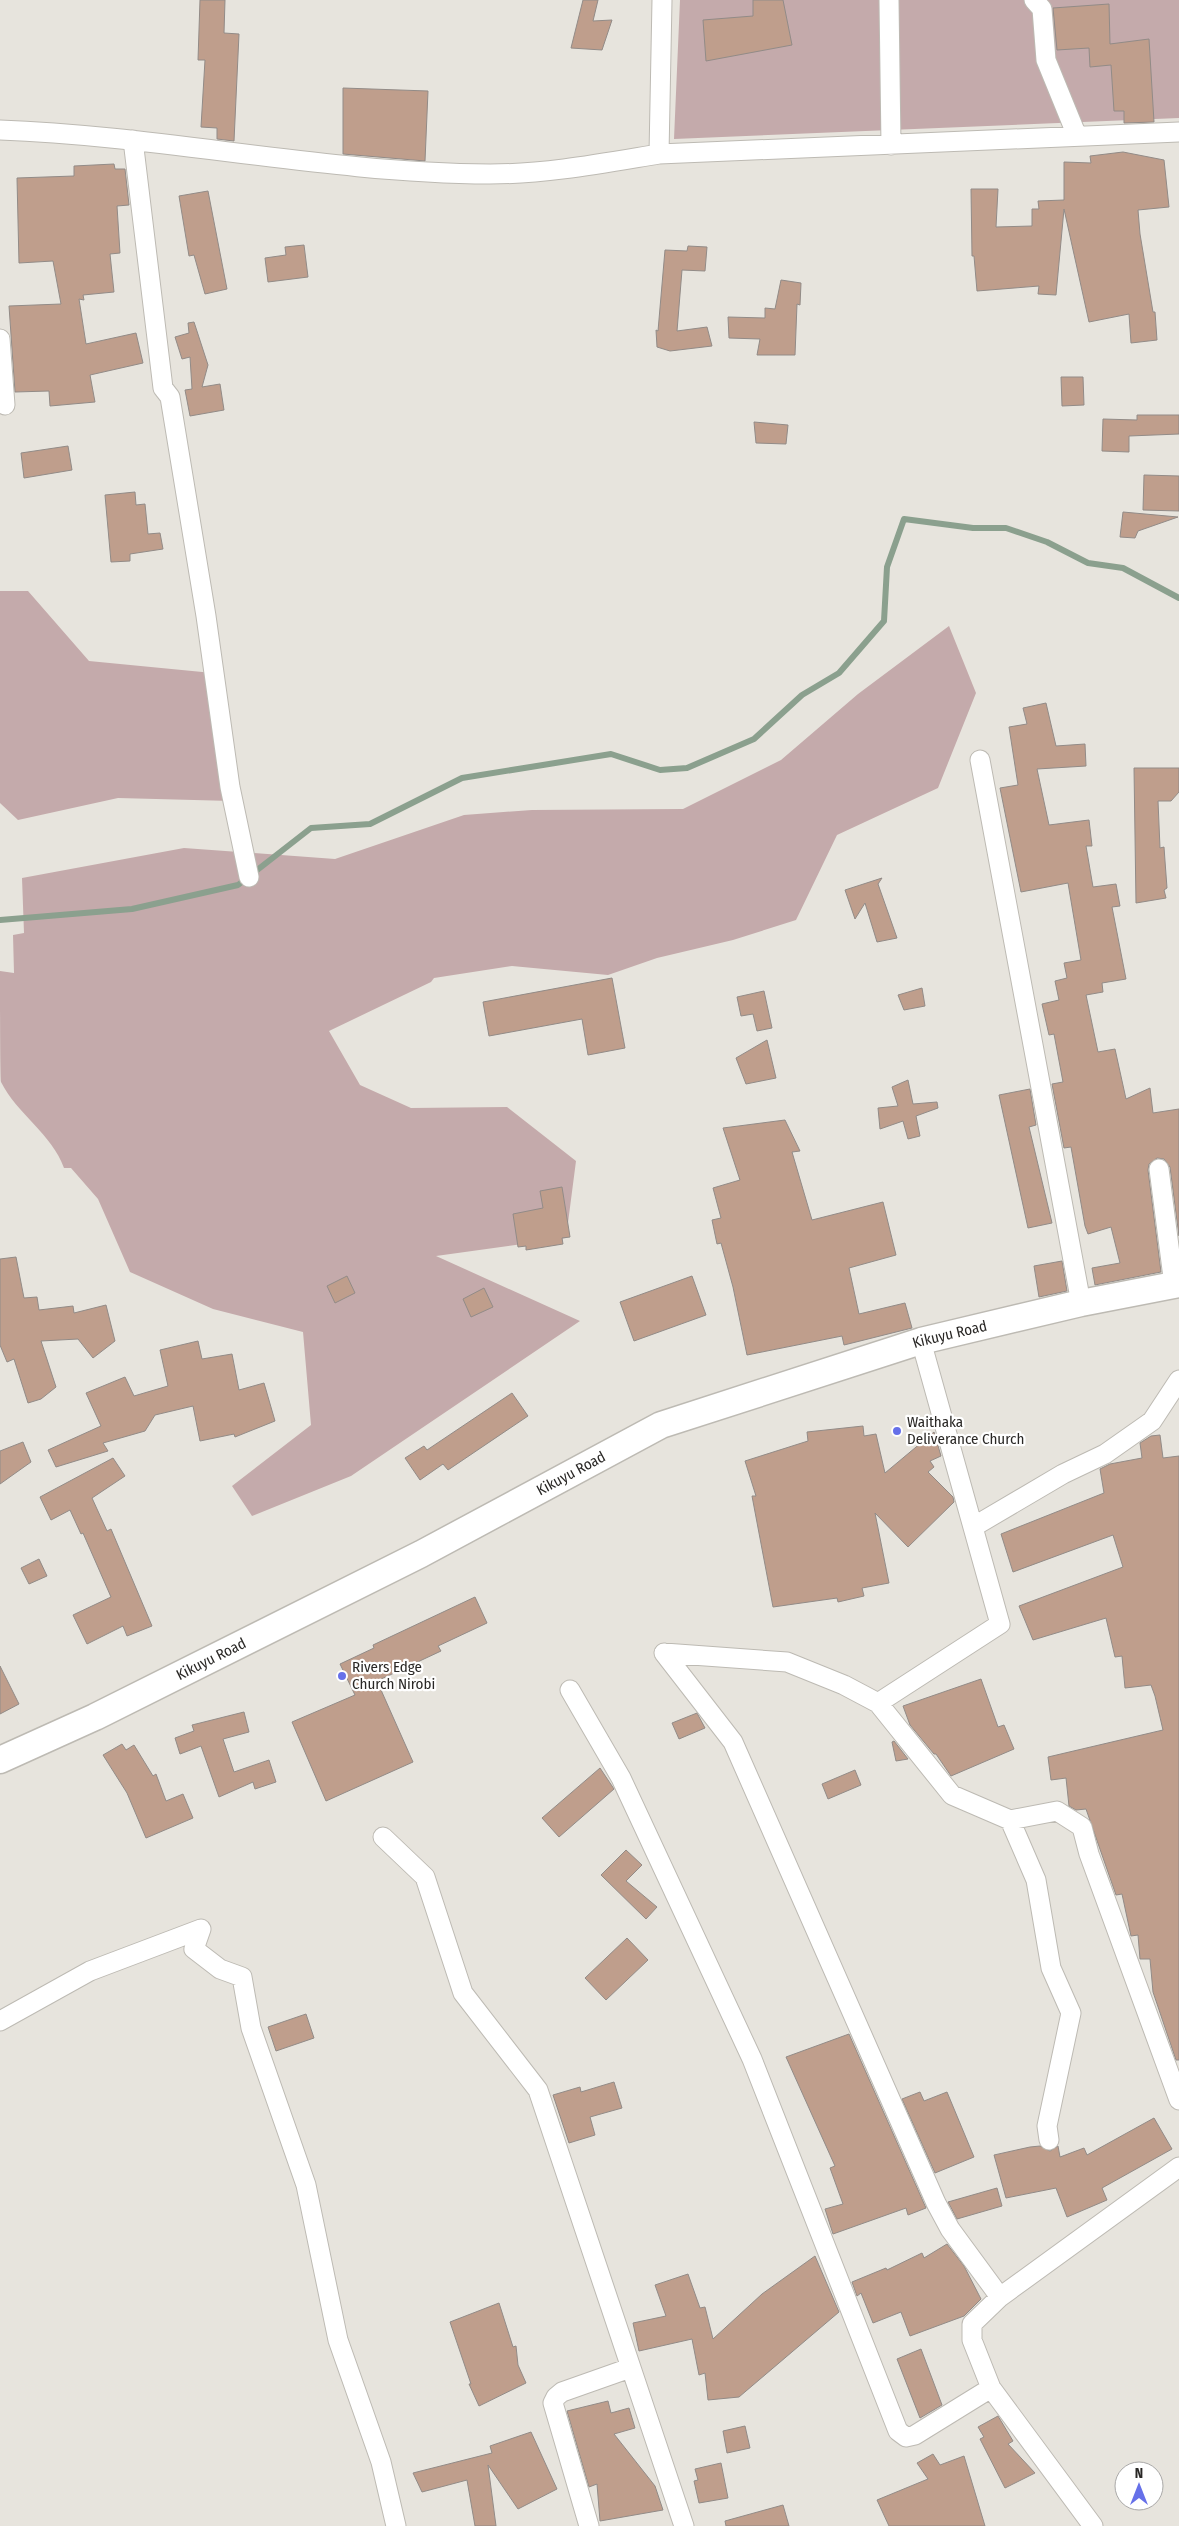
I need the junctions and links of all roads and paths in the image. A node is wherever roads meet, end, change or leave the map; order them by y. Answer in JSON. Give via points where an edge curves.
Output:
{"nodes":[{"id":1,"x":662,"y":0,"type":"edge"},
{"id":2,"x":889,"y":0,"type":"edge"},
{"id":3,"x":1034,"y":0,"type":"edge"},
{"id":4,"x":0,"y":130,"type":"edge"},
{"id":5,"x":1179,"y":132,"type":"edge"},
{"id":6,"x":1077,"y":136,"type":"junction"},
{"id":7,"x":133,"y":140,"type":"junction"},
{"id":8,"x":891,"y":144,"type":"junction"},
{"id":9,"x":659,"y":154,"type":"junction"},
{"id":10,"x":0,"y":339,"type":"edge"},
{"id":11,"x":5,"y":405,"type":"dead end"},
{"id":12,"x":980,"y":760,"type":"dead end"},
{"id":13,"x":249,"y":876,"type":"dead end"},
{"id":14,"x":1159,"y":1168,"type":"dead end"},
{"id":15,"x":1177,"y":1285,"type":"edge"},
{"id":16,"x":1081,"y":1303,"type":"junction"},
{"id":17,"x":921,"y":1341,"type":"junction"},
{"id":18,"x":1179,"y":1380,"type":"edge"},
{"id":19,"x":973,"y":1527,"type":"junction"},
{"id":20,"x":570,"y":1690,"type":"dead end"},
{"id":21,"x":878,"y":1703,"type":"junction"},
{"id":22,"x":0,"y":1760,"type":"edge"},
{"id":23,"x":1010,"y":1820,"type":"junction"},
{"id":24,"x":383,"y":1837,"type":"dead end"},
{"id":25,"x":0,"y":2021,"type":"edge"},
{"id":26,"x":1179,"y":2100,"type":"edge"},
{"id":27,"x":1049,"y":2140,"type":"dead end"},
{"id":28,"x":1179,"y":2167,"type":"edge"},
{"id":29,"x":1000,"y":2297,"type":"junction"},
{"id":30,"x":630,"y":2368,"type":"junction"},
{"id":31,"x":990,"y":2388,"type":"junction"},
{"id":32,"x":396,"y":2526,"type":"edge"},
{"id":33,"x":588,"y":2526,"type":"edge"},
{"id":34,"x":684,"y":2526,"type":"edge"},
{"id":35,"x":1093,"y":2526,"type":"edge"}],
"edges":[{"from":1,"to":9,"type":"street"},
{"from":2,"to":8,"type":"street"},
{"from":3,"to":6,"type":"street","via":[[1042,9],[1046,60]]},
{"from":4,"to":7,"type":"street","via":[[60,132]]},
{"from":5,"to":6,"type":"street"},
{"from":6,"to":8,"type":"street"},
{"from":7,"to":9,"type":"street","via":[[368,169],[491,174],[566,169]]},
{"from":7,"to":13,"type":"street","via":[[163,388],[170,396],[230,787]]},
{"from":8,"to":9,"type":"street"},
{"from":10,"to":11,"type":"street"},
{"from":12,"to":16,"type":"street"},
{"from":14,"to":15,"type":"street"},
{"from":15,"to":16,"type":"main road","name":"Kikuyu Road"},
{"from":16,"to":17,"type":"main road","name":"Kikuyu Road"},
{"from":17,"to":19,"type":"street"},
{"from":17,"to":22,"type":"main road","name":"Kikuyu Road","via":[[661,1425],[421,1554],[95,1717]]},
{"from":18,"to":19,"type":"street","via":[[1152,1421],[1105,1454],[1063,1474]]},
{"from":19,"to":21,"type":"street","via":[[1000,1624]]},
{"from":20,"to":31,"type":"street","via":[[621,1778],[752,2058],[898,2431],[906,2437],[915,2435]]},
{"from":21,"to":23,"type":"street","via":[[952,1795]]},
{"from":21,"to":29,"type":"street","via":[[787,1662],[664,1653],[733,1742],[936,2203],[950,2229]]},
{"from":23,"to":26,"type":"street","via":[[1058,1811],[1082,1827]]},
{"from":23,"to":27,"type":"street","via":[[1036,1880],[1052,1968],[1071,2013],[1047,2126]]},
{"from":24,"to":30,"type":"street","via":[[426,1877],[463,1993],[538,2090]]},
{"from":25,"to":32,"type":"street","via":[[90,1972],[201,1929],[194,1948],[220,1969],[242,1977],[251,2028],[306,2185],[338,2340],[381,2462]]},
{"from":28,"to":29,"type":"street"},
{"from":29,"to":31,"type":"street","via":[[972,2324],[972,2340]]},
{"from":30,"to":33,"type":"street","via":[[562,2392],[553,2403]]},
{"from":30,"to":34,"type":"street"},
{"from":31,"to":35,"type":"street"}]}
